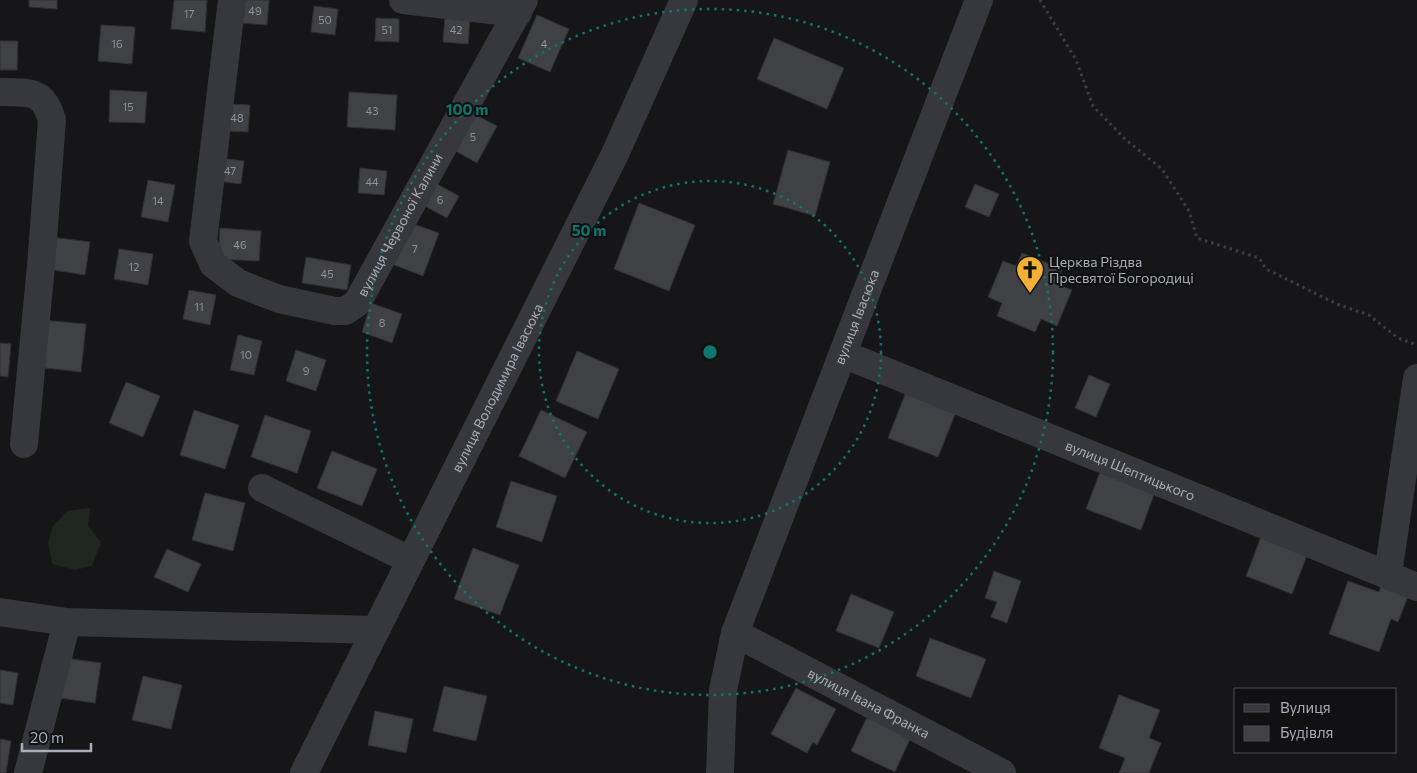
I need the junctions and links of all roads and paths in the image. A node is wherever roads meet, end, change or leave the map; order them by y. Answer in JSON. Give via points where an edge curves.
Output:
{"nodes":[{"id":1,"x":232,"y":0,"type":"edge"},
{"id":2,"x":403,"y":0,"type":"edge"},
{"id":3,"x":684,"y":0,"type":"edge"},
{"id":4,"x":979,"y":0,"type":"edge"},
{"id":5,"x":1040,"y":0,"type":"edge"},
{"id":6,"x":521,"y":6,"type":"edge"},
{"id":7,"x":0,"y":92,"type":"edge"},
{"id":8,"x":1417,"y":344,"type":"edge"},
{"id":9,"x":843,"y":354,"type":"junction"},
{"id":10,"x":1417,"y":378,"type":"edge"},
{"id":11,"x":24,"y":444,"type":"dead end"},
{"id":12,"x":262,"y":488,"type":"dead end"},
{"id":13,"x":410,"y":560,"type":"junction"},
{"id":14,"x":1388,"y":574,"type":"junction"},
{"id":15,"x":1417,"y":586,"type":"edge"},
{"id":16,"x":0,"y":612,"type":"edge"},
{"id":17,"x":67,"y":622,"type":"junction"},
{"id":18,"x":375,"y":630,"type":"junction"},
{"id":19,"x":735,"y":633,"type":"junction"},
{"id":20,"x":28,"y":773,"type":"edge"},
{"id":21,"x":304,"y":773,"type":"edge"},
{"id":22,"x":720,"y":773,"type":"edge"},
{"id":23,"x":1002,"y":773,"type":"edge"}],
"edges":[{"from":1,"to":6,"type":"street","name":"вулиця Червоної Калини","via":[[204,241],[213,264],[238,283],[279,299],[335,311],[346,310],[356,303]]},
{"from":2,"to":6,"type":"street","name":"вулиця Червоної Калини"},
{"from":3,"to":13,"type":"street","name":"вулиця Володимира Івасюка","via":[[615,154]]},
{"from":4,"to":9,"type":"street","name":"вулиця Івасюка"},
{"from":5,"to":8,"type":"path","via":[[1076,60],[1093,106],[1124,139],[1162,169],[1189,210],[1198,238],[1259,258],[1266,268],[1338,305],[1369,315],[1398,338]]},
{"from":7,"to":11,"type":"street","via":[[32,93],[48,106],[52,120]]},
{"from":9,"to":14,"type":"street","name":"вулиця Шептицького"},
{"from":9,"to":19,"type":"street","name":"вулиця Івасюка"},
{"from":10,"to":14,"type":"street"},
{"from":12,"to":13,"type":"street"},
{"from":13,"to":18,"type":"street","name":"вулиця Володимира Івасюка"},
{"from":14,"to":15,"type":"street","name":"вулиця Шептицького"},
{"from":16,"to":17,"type":"street"},
{"from":17,"to":18,"type":"street"},
{"from":17,"to":20,"type":"street"},
{"from":18,"to":21,"type":"street","name":"вулиця Володимира Івасюка"},
{"from":19,"to":22,"type":"street","name":"вулиця Івасюка","via":[[724,690]]},
{"from":19,"to":23,"type":"street","name":"вулиця Івана Франка"}]}
